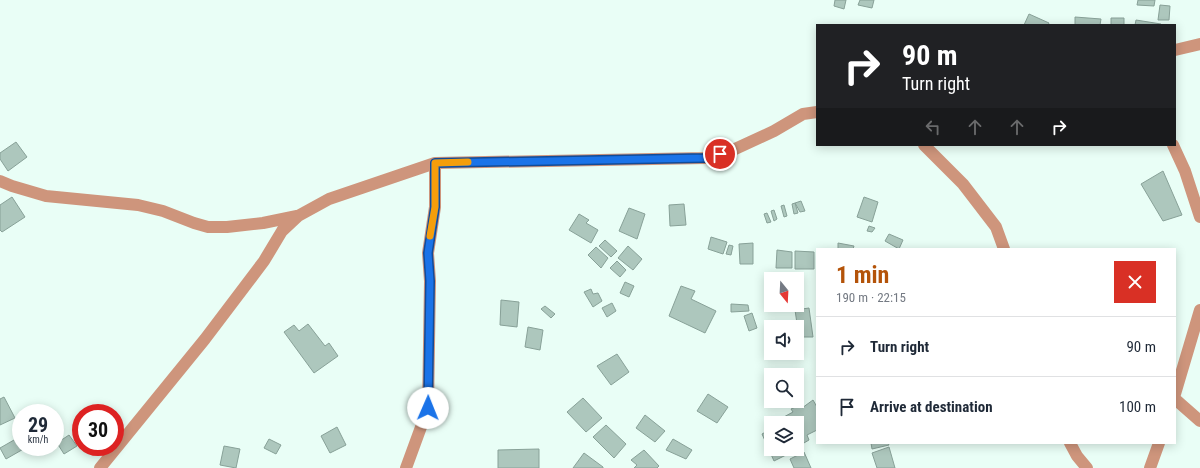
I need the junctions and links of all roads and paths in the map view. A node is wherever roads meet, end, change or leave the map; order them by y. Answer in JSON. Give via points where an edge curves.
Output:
{"nodes":[{"id":1,"x":1200,"y":44,"type":"edge"},
{"id":2,"x":1176,"y":50,"type":"edge"},
{"id":3,"x":816,"y":112,"type":"edge"},
{"id":4,"x":925,"y":146,"type":"edge"},
{"id":5,"x":1173,"y":146,"type":"edge"},
{"id":6,"x":435,"y":163,"type":"junction"},
{"id":7,"x":0,"y":181,"type":"edge"},
{"id":8,"x":298,"y":216,"type":"junction"},
{"id":9,"x":1200,"y":217,"type":"edge"},
{"id":10,"x":1004,"y":248,"type":"edge"},
{"id":11,"x":1200,"y":310,"type":"edge"},
{"id":12,"x":1176,"y":391,"type":"edge"},
{"id":13,"x":1176,"y":400,"type":"edge"},
{"id":14,"x":1200,"y":421,"type":"edge"},
{"id":15,"x":1071,"y":444,"type":"edge"},
{"id":16,"x":1159,"y":444,"type":"edge"},
{"id":17,"x":100,"y":468,"type":"edge"},
{"id":18,"x":406,"y":468,"type":"edge"},
{"id":19,"x":1087,"y":468,"type":"edge"},
{"id":20,"x":1150,"y":468,"type":"edge"}],
"edges":[{"from":1,"to":2,"type":"street"},
{"from":3,"to":6,"type":"street","via":[[803,114],[735,149],[705,158]]},
{"from":4,"to":10,"type":"street","via":[[963,184],[996,227]]},
{"from":5,"to":9,"type":"street","via":[[1185,170]]},
{"from":6,"to":8,"type":"street","via":[[330,199]]},
{"from":6,"to":18,"type":"street","via":[[435,207],[428,253],[428,408]]},
{"from":7,"to":8,"type":"street","via":[[46,196],[138,205],[208,227],[263,223]]},
{"from":8,"to":17,"type":"street","via":[[282,231],[264,261],[205,338]]},
{"from":11,"to":12,"type":"street"},
{"from":13,"to":14,"type":"street"},
{"from":15,"to":19,"type":"street"},
{"from":16,"to":20,"type":"street"}]}
